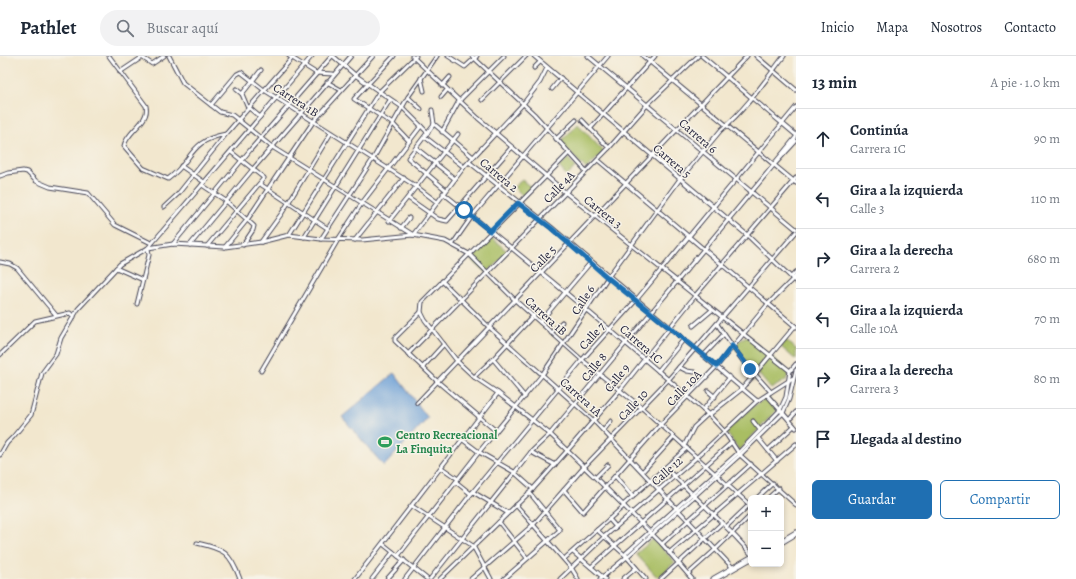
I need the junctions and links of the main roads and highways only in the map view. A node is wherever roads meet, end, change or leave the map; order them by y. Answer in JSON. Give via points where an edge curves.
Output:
{"nodes":[{"id":1,"x":795,"y":535,"type":"edge"},
{"id":2,"x":784,"y":540,"type":"edge"},
{"id":3,"x":748,"y":560,"type":"edge"},
{"id":4,"x":714,"y":579,"type":"edge"}],
"edges":[{"from":1,"to":2,"type":"highway"},
{"from":3,"to":4,"type":"highway"}]}
